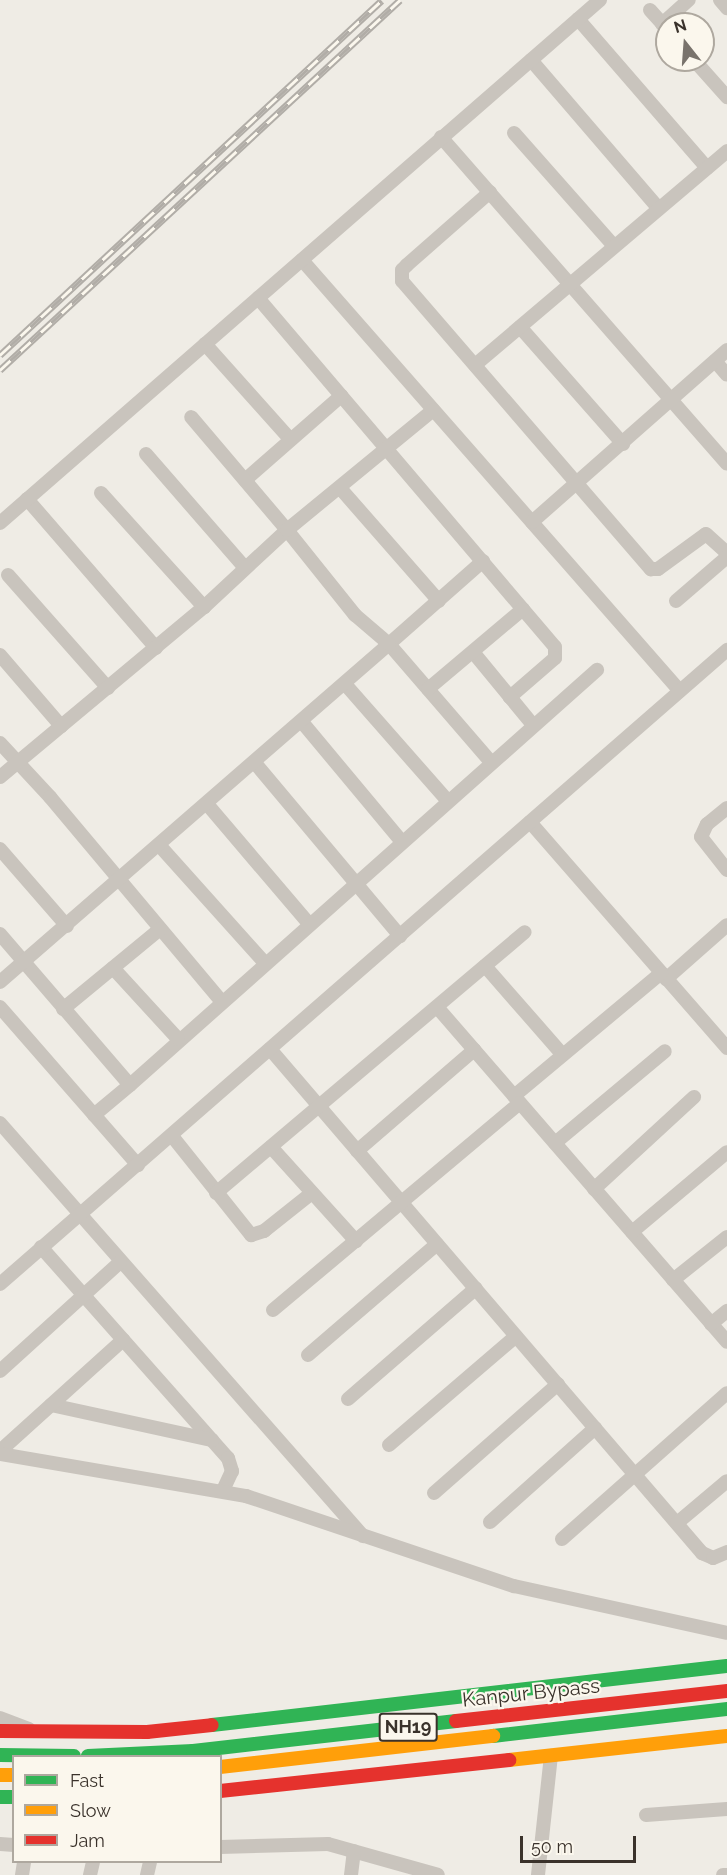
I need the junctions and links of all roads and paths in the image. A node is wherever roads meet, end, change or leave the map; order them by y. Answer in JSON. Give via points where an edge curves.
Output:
{"nodes":[{"id":1,"x":600,"y":0,"type":"edge"},
{"id":2,"x":689,"y":0,"type":"edge"},
{"id":3,"x":720,"y":0,"type":"edge"},
{"id":4,"x":727,"y":8,"type":"edge"},
{"id":5,"x":650,"y":10,"type":"dead end"},
{"id":6,"x":678,"y":12,"type":"edge"},
{"id":7,"x":655,"y":16,"type":"edge"},
{"id":8,"x":578,"y":19,"type":"junction"},
{"id":9,"x":531,"y":60,"type":"junction"},
{"id":10,"x":705,"y":72,"type":"edge"},
{"id":11,"x":727,"y":97,"type":"edge"},
{"id":12,"x":513,"y":133,"type":"dead end"},
{"id":13,"x":441,"y":137,"type":"junction"},
{"id":14,"x":727,"y":151,"type":"edge"},
{"id":15,"x":707,"y":168,"type":"junction"},
{"id":16,"x":490,"y":192,"type":"junction"},
{"id":17,"x":659,"y":209,"type":"junction"},
{"id":18,"x":614,"y":246,"type":"junction"},
{"id":19,"x":302,"y":260,"type":"junction"},
{"id":20,"x":572,"y":284,"type":"junction"},
{"id":21,"x":258,"y":298,"type":"junction"},
{"id":22,"x":520,"y":327,"type":"junction"},
{"id":23,"x":205,"y":344,"type":"junction"},
{"id":24,"x":727,"y":350,"type":"edge"},
{"id":25,"x":715,"y":361,"type":"junction"},
{"id":26,"x":475,"y":365,"type":"junction"},
{"id":27,"x":727,"y":375,"type":"edge"},
{"id":28,"x":341,"y":396,"type":"junction"},
{"id":29,"x":673,"y":400,"type":"junction"},
{"id":30,"x":433,"y":410,"type":"junction"},
{"id":31,"x":191,"y":417,"type":"dead end"},
{"id":32,"x":290,"y":439,"type":"junction"},
{"id":33,"x":622,"y":444,"type":"junction"},
{"id":34,"x":387,"y":448,"type":"junction"},
{"id":35,"x":146,"y":454,"type":"dead end"},
{"id":36,"x":727,"y":464,"type":"edge"},
{"id":37,"x":245,"y":480,"type":"junction"},
{"id":38,"x":577,"y":483,"type":"junction"},
{"id":39,"x":339,"y":488,"type":"junction"},
{"id":40,"x":101,"y":493,"type":"dead end"},
{"id":41,"x":27,"y":499,"type":"junction"},
{"id":42,"x":532,"y":522,"type":"junction"},
{"id":43,"x":0,"y":523,"type":"edge"},
{"id":44,"x":287,"y":530,"type":"junction"},
{"id":45,"x":727,"y":555,"type":"edge"},
{"id":46,"x":483,"y":561,"type":"junction"},
{"id":47,"x":245,"y":568,"type":"junction"},
{"id":48,"x":8,"y":575,"type":"dead end"},
{"id":49,"x":439,"y":601,"type":"junction"},
{"id":50,"x":676,"y":601,"type":"dead end"},
{"id":51,"x":204,"y":607,"type":"junction"},
{"id":52,"x":523,"y":609,"type":"junction"},
{"id":53,"x":388,"y":644,"type":"junction"},
{"id":54,"x":156,"y":648,"type":"junction"},
{"id":55,"x":727,"y":650,"type":"edge"},
{"id":56,"x":472,"y":652,"type":"junction"},
{"id":57,"x":0,"y":655,"type":"edge"},
{"id":58,"x":597,"y":670,"type":"dead end"},
{"id":59,"x":345,"y":684,"type":"junction"},
{"id":60,"x":108,"y":688,"type":"junction"},
{"id":61,"x":428,"y":689,"type":"junction"},
{"id":62,"x":680,"y":691,"type":"junction"},
{"id":63,"x":510,"y":697,"type":"junction"},
{"id":64,"x":302,"y":722,"type":"junction"},
{"id":65,"x":533,"y":725,"type":"junction"},
{"id":66,"x":61,"y":726,"type":"junction"},
{"id":67,"x":0,"y":743,"type":"edge"},
{"id":68,"x":18,"y":762,"type":"junction"},
{"id":69,"x":255,"y":762,"type":"junction"},
{"id":70,"x":491,"y":762,"type":"junction"},
{"id":71,"x":0,"y":777,"type":"edge"},
{"id":72,"x":447,"y":800,"type":"junction"},
{"id":73,"x":207,"y":804,"type":"junction"},
{"id":74,"x":727,"y":808,"type":"edge"},
{"id":75,"x":530,"y":822,"type":"junction"},
{"id":76,"x":402,"y":842,"type":"junction"},
{"id":77,"x":159,"y":845,"type":"junction"},
{"id":78,"x":0,"y":849,"type":"edge"},
{"id":79,"x":727,"y":870,"type":"edge"},
{"id":80,"x":119,"y":880,"type":"junction"},
{"id":81,"x":356,"y":882,"type":"junction"},
{"id":82,"x":309,"y":924,"type":"junction"},
{"id":83,"x":727,"y":925,"type":"edge"},
{"id":84,"x":67,"y":926,"type":"junction"},
{"id":85,"x":160,"y":929,"type":"junction"},
{"id":86,"x":525,"y":932,"type":"dead end"},
{"id":87,"x":0,"y":934,"type":"edge"},
{"id":88,"x":400,"y":936,"type":"junction"},
{"id":89,"x":24,"y":962,"type":"junction"},
{"id":90,"x":265,"y":963,"type":"junction"},
{"id":91,"x":485,"y":966,"type":"junction"},
{"id":92,"x":113,"y":968,"type":"junction"},
{"id":93,"x":664,"y":976,"type":"junction"},
{"id":94,"x":0,"y":982,"type":"edge"},
{"id":95,"x":221,"y":1001,"type":"junction"},
{"id":96,"x":436,"y":1007,"type":"junction"},
{"id":97,"x":0,"y":1008,"type":"edge"},
{"id":98,"x":63,"y":1009,"type":"junction"},
{"id":99,"x":178,"y":1039,"type":"junction"},
{"id":100,"x":727,"y":1048,"type":"edge"},
{"id":101,"x":270,"y":1049,"type":"junction"},
{"id":102,"x":474,"y":1050,"type":"junction"},
{"id":103,"x":665,"y":1051,"type":"dead end"},
{"id":104,"x":562,"y":1055,"type":"junction"},
{"id":105,"x":130,"y":1085,"type":"junction"},
{"id":106,"x":694,"y":1097,"type":"dead end"},
{"id":107,"x":517,"y":1100,"type":"junction"},
{"id":108,"x":319,"y":1106,"type":"junction"},
{"id":109,"x":94,"y":1115,"type":"junction"},
{"id":110,"x":0,"y":1123,"type":"edge"},
{"id":111,"x":172,"y":1136,"type":"junction"},
{"id":112,"x":555,"y":1143,"type":"junction"},
{"id":113,"x":271,"y":1147,"type":"junction"},
{"id":114,"x":357,"y":1151,"type":"junction"},
{"id":115,"x":727,"y":1152,"type":"edge"},
{"id":116,"x":138,"y":1165,"type":"junction"},
{"id":117,"x":594,"y":1189,"type":"junction"},
{"id":118,"x":216,"y":1193,"type":"junction"},
{"id":119,"x":312,"y":1194,"type":"junction"},
{"id":120,"x":402,"y":1203,"type":"junction"},
{"id":121,"x":78,"y":1214,"type":"junction"},
{"id":122,"x":632,"y":1232,"type":"junction"},
{"id":123,"x":727,"y":1237,"type":"edge"},
{"id":124,"x":356,"y":1241,"type":"junction"},
{"id":125,"x":437,"y":1244,"type":"junction"},
{"id":126,"x":41,"y":1247,"type":"junction"},
{"id":127,"x":120,"y":1262,"type":"junction"},
{"id":128,"x":673,"y":1280,"type":"junction"},
{"id":129,"x":0,"y":1284,"type":"edge"},
{"id":130,"x":476,"y":1288,"type":"junction"},
{"id":131,"x":84,"y":1295,"type":"junction"},
{"id":132,"x":273,"y":1310,"type":"dead end"},
{"id":133,"x":727,"y":1311,"type":"edge"},
{"id":134,"x":711,"y":1324,"type":"junction"},
{"id":135,"x":516,"y":1336,"type":"junction"},
{"id":136,"x":123,"y":1340,"type":"junction"},
{"id":137,"x":727,"y":1342,"type":"edge"},
{"id":138,"x":308,"y":1355,"type":"dead end"},
{"id":139,"x":0,"y":1371,"type":"edge"},
{"id":140,"x":558,"y":1384,"type":"junction"},
{"id":141,"x":727,"y":1393,"type":"edge"},
{"id":142,"x":348,"y":1399,"type":"dead end"},
{"id":143,"x":51,"y":1405,"type":"junction"},
{"id":144,"x":595,"y":1428,"type":"junction"},
{"id":145,"x":212,"y":1440,"type":"junction"},
{"id":146,"x":389,"y":1445,"type":"dead end"},
{"id":147,"x":0,"y":1452,"type":"edge"},
{"id":148,"x":635,"y":1474,"type":"junction"},
{"id":149,"x":727,"y":1481,"type":"edge"},
{"id":150,"x":223,"y":1490,"type":"junction"},
{"id":151,"x":434,"y":1493,"type":"dead end"},
{"id":152,"x":490,"y":1522,"type":"dead end"},
{"id":153,"x":677,"y":1523,"type":"junction"},
{"id":154,"x":364,"y":1539,"type":"junction"},
{"id":155,"x":562,"y":1539,"type":"dead end"},
{"id":156,"x":727,"y":1552,"type":"edge"},
{"id":157,"x":727,"y":1632,"type":"edge"},
{"id":158,"x":727,"y":1666,"type":"edge"},
{"id":159,"x":727,"y":1691,"type":"edge"},
{"id":160,"x":727,"y":1709,"type":"edge"},
{"id":161,"x":0,"y":1718,"type":"edge"},
{"id":162,"x":0,"y":1731,"type":"edge"},
{"id":163,"x":37,"y":1732,"type":"junction"},
{"id":164,"x":727,"y":1736,"type":"edge"},
{"id":165,"x":109,"y":1755,"type":"edge"},
{"id":166,"x":551,"y":1756,"type":"junction"},
{"id":167,"x":222,"y":1767,"type":"edge"},
{"id":168,"x":222,"y":1791,"type":"edge"},
{"id":169,"x":727,"y":1809,"type":"edge"},
{"id":170,"x":646,"y":1815,"type":"dead end"},
{"id":171,"x":222,"y":1847,"type":"edge"},
{"id":172,"x":354,"y":1851,"type":"junction"},
{"id":173,"x":351,"y":1875,"type":"edge"},
{"id":174,"x":435,"y":1875,"type":"edge"},
{"id":175,"x":538,"y":1875,"type":"edge"}],
"edges":[{"from":1,"to":8,"type":"street"},
{"from":2,"to":6,"type":"street"},
{"from":3,"to":4,"type":"street"},
{"from":5,"to":7,"type":"street"},
{"from":8,"to":9,"type":"street"},
{"from":8,"to":15,"type":"street"},
{"from":9,"to":13,"type":"street"},
{"from":9,"to":17,"type":"street"},
{"from":10,"to":11,"type":"street"},
{"from":12,"to":18,"type":"street"},
{"from":13,"to":16,"type":"street"},
{"from":13,"to":19,"type":"street"},
{"from":14,"to":15,"type":"street"},
{"from":15,"to":17,"type":"street"},
{"from":16,"to":20,"type":"street"},
{"from":16,"to":26,"type":"street","via":[[407,265],[401,275]]},
{"from":17,"to":18,"type":"street"},
{"from":18,"to":20,"type":"street"},
{"from":19,"to":21,"type":"street"},
{"from":19,"to":30,"type":"street"},
{"from":20,"to":22,"type":"street"},
{"from":20,"to":29,"type":"street"},
{"from":21,"to":23,"type":"street"},
{"from":21,"to":28,"type":"street"},
{"from":22,"to":26,"type":"street"},
{"from":22,"to":33,"type":"street"},
{"from":23,"to":32,"type":"street"},
{"from":23,"to":41,"type":"street"},
{"from":24,"to":25,"type":"street"},
{"from":25,"to":27,"type":"street"},
{"from":25,"to":29,"type":"street"},
{"from":26,"to":38,"type":"street"},
{"from":28,"to":32,"type":"street"},
{"from":28,"to":34,"type":"street"},
{"from":29,"to":33,"type":"street"},
{"from":29,"to":36,"type":"street"},
{"from":30,"to":34,"type":"street"},
{"from":30,"to":42,"type":"street"},
{"from":31,"to":37,"type":"street"},
{"from":32,"to":37,"type":"street"},
{"from":33,"to":38,"type":"street"},
{"from":34,"to":39,"type":"street"},
{"from":34,"to":46,"type":"street"},
{"from":35,"to":47,"type":"street"},
{"from":37,"to":44,"type":"street"},
{"from":38,"to":42,"type":"street"},
{"from":38,"to":45,"type":"street","via":[[651,569],[658,569],[706,534]]},
{"from":39,"to":44,"type":"street"},
{"from":39,"to":49,"type":"street"},
{"from":40,"to":51,"type":"street"},
{"from":41,"to":43,"type":"street"},
{"from":41,"to":54,"type":"street"},
{"from":42,"to":62,"type":"street"},
{"from":44,"to":47,"type":"street"},
{"from":44,"to":53,"type":"street","via":[[355,615]]},
{"from":45,"to":50,"type":"street"},
{"from":46,"to":49,"type":"street"},
{"from":46,"to":52,"type":"street"},
{"from":47,"to":51,"type":"street"},
{"from":48,"to":60,"type":"street"},
{"from":49,"to":53,"type":"street"},
{"from":51,"to":54,"type":"street"},
{"from":52,"to":56,"type":"street"},
{"from":52,"to":63,"type":"street","via":[[555,648],[556,655]]},
{"from":53,"to":59,"type":"street"},
{"from":53,"to":61,"type":"street"},
{"from":54,"to":60,"type":"street"},
{"from":55,"to":62,"type":"street"},
{"from":56,"to":61,"type":"street"},
{"from":56,"to":63,"type":"street"},
{"from":57,"to":66,"type":"street"},
{"from":58,"to":65,"type":"street"},
{"from":59,"to":64,"type":"street"},
{"from":59,"to":72,"type":"street"},
{"from":60,"to":66,"type":"street"},
{"from":61,"to":70,"type":"street"},
{"from":62,"to":75,"type":"street"},
{"from":63,"to":65,"type":"street"},
{"from":64,"to":69,"type":"street"},
{"from":64,"to":76,"type":"street"},
{"from":65,"to":70,"type":"street"},
{"from":66,"to":68,"type":"street"},
{"from":67,"to":68,"type":"street"},
{"from":68,"to":71,"type":"street"},
{"from":68,"to":80,"type":"street"},
{"from":69,"to":73,"type":"street"},
{"from":69,"to":81,"type":"street"},
{"from":70,"to":72,"type":"street"},
{"from":72,"to":76,"type":"street"},
{"from":73,"to":77,"type":"street"},
{"from":73,"to":82,"type":"street"},
{"from":74,"to":79,"type":"street","via":[[707,825],[701,837]]},
{"from":75,"to":88,"type":"street"},
{"from":75,"to":93,"type":"street"},
{"from":76,"to":81,"type":"street"},
{"from":77,"to":80,"type":"street"},
{"from":77,"to":90,"type":"street"},
{"from":78,"to":84,"type":"street"},
{"from":80,"to":84,"type":"street"},
{"from":80,"to":85,"type":"street"},
{"from":81,"to":82,"type":"street"},
{"from":81,"to":88,"type":"street"},
{"from":82,"to":90,"type":"street"},
{"from":83,"to":93,"type":"street"},
{"from":84,"to":89,"type":"street"},
{"from":85,"to":92,"type":"street"},
{"from":85,"to":95,"type":"street"},
{"from":86,"to":91,"type":"street"},
{"from":87,"to":89,"type":"street"},
{"from":88,"to":101,"type":"street"},
{"from":89,"to":94,"type":"street"},
{"from":89,"to":98,"type":"street"},
{"from":90,"to":95,"type":"street"},
{"from":91,"to":96,"type":"street"},
{"from":91,"to":104,"type":"street"},
{"from":92,"to":98,"type":"street"},
{"from":92,"to":99,"type":"street"},
{"from":93,"to":100,"type":"street"},
{"from":93,"to":104,"type":"street"},
{"from":95,"to":99,"type":"street"},
{"from":96,"to":102,"type":"street"},
{"from":96,"to":108,"type":"street"},
{"from":97,"to":109,"type":"street"},
{"from":98,"to":105,"type":"street"},
{"from":99,"to":105,"type":"street"},
{"from":101,"to":108,"type":"street"},
{"from":101,"to":111,"type":"street"},
{"from":102,"to":107,"type":"street"},
{"from":102,"to":114,"type":"street"},
{"from":103,"to":112,"type":"street"},
{"from":104,"to":107,"type":"street"},
{"from":105,"to":109,"type":"street"},
{"from":106,"to":117,"type":"street"},
{"from":107,"to":112,"type":"street"},
{"from":107,"to":120,"type":"street"},
{"from":108,"to":113,"type":"street"},
{"from":108,"to":114,"type":"street"},
{"from":109,"to":116,"type":"street"},
{"from":110,"to":121,"type":"street"},
{"from":111,"to":116,"type":"street"},
{"from":111,"to":118,"type":"street"},
{"from":112,"to":117,"type":"street"},
{"from":113,"to":118,"type":"street"},
{"from":113,"to":119,"type":"street"},
{"from":114,"to":120,"type":"street"},
{"from":115,"to":122,"type":"street"},
{"from":116,"to":121,"type":"street"},
{"from":117,"to":122,"type":"street"},
{"from":118,"to":119,"type":"street","via":[[251,1235],[264,1231]]},
{"from":119,"to":124,"type":"street"},
{"from":120,"to":124,"type":"street"},
{"from":120,"to":125,"type":"street"},
{"from":121,"to":126,"type":"street"},
{"from":121,"to":127,"type":"street"},
{"from":122,"to":128,"type":"street"},
{"from":123,"to":128,"type":"street"},
{"from":124,"to":132,"type":"street"},
{"from":125,"to":130,"type":"street"},
{"from":125,"to":138,"type":"street"},
{"from":126,"to":129,"type":"street"},
{"from":126,"to":131,"type":"street"},
{"from":127,"to":131,"type":"street"},
{"from":127,"to":154,"type":"street"},
{"from":128,"to":134,"type":"street"},
{"from":130,"to":135,"type":"street"},
{"from":130,"to":142,"type":"street"},
{"from":131,"to":136,"type":"street"},
{"from":131,"to":139,"type":"street"},
{"from":133,"to":134,"type":"street"},
{"from":134,"to":137,"type":"street"},
{"from":135,"to":140,"type":"street"},
{"from":135,"to":146,"type":"street"},
{"from":136,"to":143,"type":"street"},
{"from":136,"to":145,"type":"street"},
{"from":140,"to":144,"type":"street"},
{"from":140,"to":151,"type":"street"},
{"from":141,"to":148,"type":"street"},
{"from":143,"to":145,"type":"street"},
{"from":143,"to":147,"type":"street"},
{"from":144,"to":148,"type":"street"},
{"from":144,"to":152,"type":"street"},
{"from":145,"to":150,"type":"street","via":[[231,1465],[230,1478]]},
{"from":147,"to":150,"type":"street"},
{"from":148,"to":153,"type":"street"},
{"from":148,"to":155,"type":"street"},
{"from":149,"to":153,"type":"street"},
{"from":150,"to":154,"type":"street"},
{"from":153,"to":156,"type":"street","via":[[706,1556],[713,1558]]},
{"from":154,"to":157,"type":"street","via":[[514,1586]]},
{"from":158,"to":163,"type":"main road","via":[[147,1732]]},
{"from":159,"to":165,"type":"main road","name":"Kanpur Bypass","number":"NH19","via":[[193,1751]]},
{"from":160,"to":167,"type":"main road","name":"Kanpur Bypass","number":"NH19"},
{"from":161,"to":163,"type":"street"},
{"from":162,"to":163,"type":"main road"},
{"from":164,"to":166,"type":"main road"},
{"from":166,"to":168,"type":"main road"},
{"from":166,"to":175,"type":"street"},
{"from":169,"to":170,"type":"street"},
{"from":171,"to":172,"type":"street","via":[[328,1844]]},
{"from":172,"to":173,"type":"street"},
{"from":172,"to":174,"type":"street"}]}
